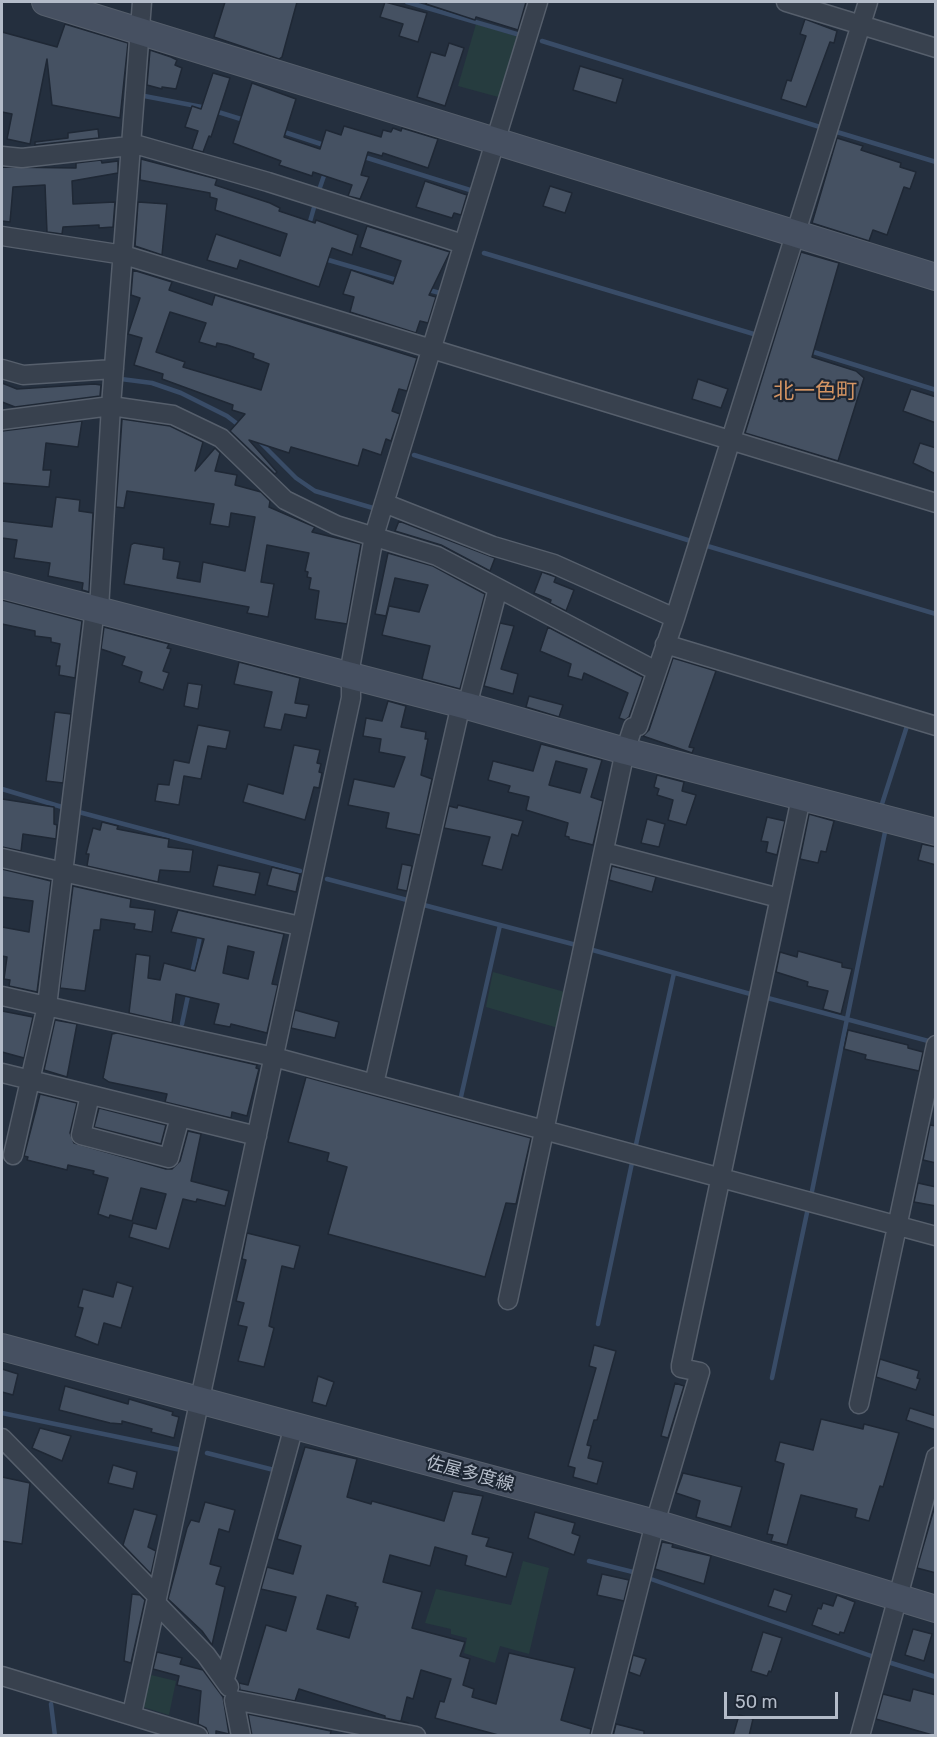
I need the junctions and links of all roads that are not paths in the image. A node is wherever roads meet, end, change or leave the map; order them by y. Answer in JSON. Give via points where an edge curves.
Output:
{"nodes":[{"id":1,"x":45,"y":2,"type":"edge"},
{"id":2,"x":142,"y":2,"type":"edge"},
{"id":3,"x":538,"y":2,"type":"edge"},
{"id":4,"x":786,"y":2,"type":"edge"},
{"id":5,"x":868,"y":2,"type":"edge"},
{"id":6,"x":861,"y":24,"type":"junction"},
{"id":7,"x":140,"y":31,"type":"junction"},
{"id":8,"x":936,"y":48,"type":"edge"},
{"id":9,"x":495,"y":141,"type":"junction"},
{"id":10,"x":132,"y":146,"type":"junction"},
{"id":11,"x":2,"y":156,"type":"edge"},
{"id":12,"x":796,"y":233,"type":"junction"},
{"id":13,"x":2,"y":236,"type":"edge"},
{"id":14,"x":463,"y":244,"type":"junction"},
{"id":15,"x":123,"y":255,"type":"junction"},
{"id":16,"x":936,"y":277,"type":"edge"},
{"id":17,"x":431,"y":349,"type":"junction"},
{"id":18,"x":2,"y":369,"type":"edge"},
{"id":19,"x":114,"y":369,"type":"junction"},
{"id":20,"x":111,"y":406,"type":"junction"},
{"id":21,"x":2,"y":420,"type":"edge"},
{"id":22,"x":731,"y":438,"type":"junction"},
{"id":23,"x":384,"y":503,"type":"junction"},
{"id":24,"x":936,"y":503,"type":"edge"},
{"id":25,"x":374,"y":536,"type":"junction"},
{"id":26,"x":2,"y":585,"type":"edge"},
{"id":27,"x":498,"y":588,"type":"junction"},
{"id":28,"x":97,"y":609,"type":"junction"},
{"id":29,"x":675,"y":618,"type":"junction"},
{"id":30,"x":666,"y":644,"type":"junction"},
{"id":31,"x":656,"y":671,"type":"junction"},
{"id":32,"x":351,"y":676,"type":"junction"},
{"id":33,"x":464,"y":705,"type":"junction"},
{"id":34,"x":936,"y":726,"type":"edge"},
{"id":35,"x":625,"y":751,"type":"junction"},
{"id":36,"x":801,"y":798,"type":"junction"},
{"id":37,"x":934,"y":826,"type":"edge"},
{"id":38,"x":604,"y":852,"type":"junction"},
{"id":39,"x":2,"y":858,"type":"edge"},
{"id":40,"x":63,"y":872,"type":"junction"},
{"id":41,"x":779,"y":898,"type":"junction"},
{"id":42,"x":300,"y":926,"type":"junction"},
{"id":43,"x":2,"y":996,"type":"edge"},
{"id":44,"x":47,"y":1006,"type":"junction"},
{"id":45,"x":935,"y":1045,"type":"edge"},
{"id":46,"x":274,"y":1058,"type":"junction"},
{"id":47,"x":2,"y":1073,"type":"edge"},
{"id":48,"x":30,"y":1080,"type":"junction"},
{"id":49,"x":374,"y":1084,"type":"junction"},
{"id":50,"x":90,"y":1095,"type":"junction"},
{"id":51,"x":180,"y":1117,"type":"junction"},
{"id":52,"x":546,"y":1131,"type":"junction"},
{"id":53,"x":257,"y":1136,"type":"junction"},
{"id":54,"x":13,"y":1155,"type":"dead end"},
{"id":55,"x":720,"y":1178,"type":"junction"},
{"id":56,"x":897,"y":1225,"type":"junction"},
{"id":57,"x":936,"y":1236,"type":"edge"},
{"id":58,"x":508,"y":1300,"type":"dead end"},
{"id":59,"x":2,"y":1347,"type":"edge"},
{"id":60,"x":199,"y":1401,"type":"junction"},
{"id":61,"x":859,"y":1404,"type":"dead end"},
{"id":62,"x":294,"y":1426,"type":"junction"},
{"id":63,"x":2,"y":1438,"type":"edge"},
{"id":64,"x":936,"y":1457,"type":"edge"},
{"id":65,"x":655,"y":1523,"type":"junction"},
{"id":66,"x":898,"y":1597,"type":"junction"},
{"id":67,"x":157,"y":1599,"type":"junction"},
{"id":68,"x":936,"y":1609,"type":"edge"},
{"id":69,"x":2,"y":1676,"type":"edge"},
{"id":70,"x":225,"y":1679,"type":"junction"},
{"id":71,"x":234,"y":1700,"type":"junction"},
{"id":72,"x":132,"y":1714,"type":"junction"},
{"id":73,"x":340,"y":1728,"type":"edge"},
{"id":74,"x":198,"y":1736,"type":"edge"},
{"id":75,"x":241,"y":1736,"type":"edge"},
{"id":76,"x":416,"y":1736,"type":"edge"},
{"id":77,"x":601,"y":1736,"type":"edge"},
{"id":78,"x":860,"y":1736,"type":"edge"}],
"edges":[{"from":1,"to":7,"type":"street"},
{"from":2,"to":7,"type":"street"},
{"from":3,"to":9,"type":"street"},
{"from":4,"to":6,"type":"street"},
{"from":5,"to":6,"type":"street"},
{"from":6,"to":8,"type":"street"},
{"from":6,"to":12,"type":"street"},
{"from":7,"to":9,"type":"street"},
{"from":7,"to":10,"type":"street"},
{"from":9,"to":12,"type":"street"},
{"from":9,"to":14,"type":"street"},
{"from":10,"to":11,"type":"street","via":[[21,158]]},
{"from":10,"to":14,"type":"street","via":[[268,182]]},
{"from":10,"to":15,"type":"street"},
{"from":12,"to":16,"type":"street"},
{"from":12,"to":22,"type":"street"},
{"from":13,"to":15,"type":"street"},
{"from":14,"to":17,"type":"street"},
{"from":15,"to":17,"type":"street"},
{"from":15,"to":19,"type":"street"},
{"from":17,"to":22,"type":"street"},
{"from":17,"to":23,"type":"street"},
{"from":18,"to":19,"type":"street","via":[[23,375]]},
{"from":19,"to":20,"type":"street"},
{"from":20,"to":21,"type":"street"},
{"from":20,"to":25,"type":"street","via":[[173,415],[201,426],[221,438],[285,500],[336,525]]},
{"from":20,"to":28,"type":"street"},
{"from":22,"to":24,"type":"street"},
{"from":22,"to":29,"type":"street"},
{"from":23,"to":25,"type":"street"},
{"from":23,"to":29,"type":"street","via":[[493,546],[554,564]]},
{"from":25,"to":27,"type":"street","via":[[437,556]]},
{"from":25,"to":32,"type":"street"},
{"from":26,"to":28,"type":"street"},
{"from":27,"to":31,"type":"street"},
{"from":27,"to":33,"type":"street"},
{"from":28,"to":32,"type":"street"},
{"from":28,"to":40,"type":"street"},
{"from":29,"to":30,"type":"street"},
{"from":30,"to":31,"type":"street"},
{"from":30,"to":34,"type":"street"},
{"from":31,"to":35,"type":"street","via":[[638,726],[633,727]]},
{"from":32,"to":33,"type":"street"},
{"from":32,"to":42,"type":"street","via":[[351,698]]},
{"from":33,"to":35,"type":"street"},
{"from":33,"to":49,"type":"street"},
{"from":35,"to":36,"type":"street"},
{"from":35,"to":38,"type":"street"},
{"from":36,"to":37,"type":"street"},
{"from":36,"to":41,"type":"street"},
{"from":38,"to":41,"type":"street"},
{"from":38,"to":52,"type":"street"},
{"from":39,"to":40,"type":"street"},
{"from":40,"to":42,"type":"street"},
{"from":40,"to":44,"type":"street"},
{"from":41,"to":55,"type":"street"},
{"from":42,"to":46,"type":"street"},
{"from":43,"to":44,"type":"street"},
{"from":44,"to":46,"type":"street"},
{"from":44,"to":48,"type":"street"},
{"from":45,"to":56,"type":"street"},
{"from":46,"to":49,"type":"street"},
{"from":46,"to":53,"type":"street"},
{"from":47,"to":48,"type":"street"},
{"from":48,"to":50,"type":"street"},
{"from":48,"to":54,"type":"street"},
{"from":49,"to":52,"type":"street"},
{"from":50,"to":51,"type":"street"},
{"from":50,"to":51,"type":"street","via":[[81,1135],[169,1158]]},
{"from":51,"to":53,"type":"street"},
{"from":52,"to":55,"type":"street"},
{"from":52,"to":58,"type":"street"},
{"from":53,"to":60,"type":"street"},
{"from":55,"to":56,"type":"street"},
{"from":55,"to":65,"type":"street","via":[[681,1368],[700,1372]]},
{"from":56,"to":57,"type":"street"},
{"from":56,"to":61,"type":"street"},
{"from":59,"to":60,"type":"street","name":"佐屋多度線"},
{"from":60,"to":62,"type":"street","name":"佐屋多度線"},
{"from":60,"to":67,"type":"street"},
{"from":62,"to":65,"type":"street","name":"佐屋多度線"},
{"from":62,"to":70,"type":"street"},
{"from":63,"to":67,"type":"street"},
{"from":64,"to":66,"type":"street"},
{"from":65,"to":66,"type":"street","name":"佐屋多度線"},
{"from":65,"to":77,"type":"street"},
{"from":66,"to":68,"type":"street","name":"佐屋多度線"},
{"from":66,"to":78,"type":"street"},
{"from":67,"to":70,"type":"street"},
{"from":67,"to":72,"type":"street"},
{"from":69,"to":72,"type":"street"},
{"from":70,"to":71,"type":"street"},
{"from":71,"to":73,"type":"street"},
{"from":71,"to":75,"type":"street"},
{"from":72,"to":74,"type":"street"},
{"from":73,"to":76,"type":"street"}]}
